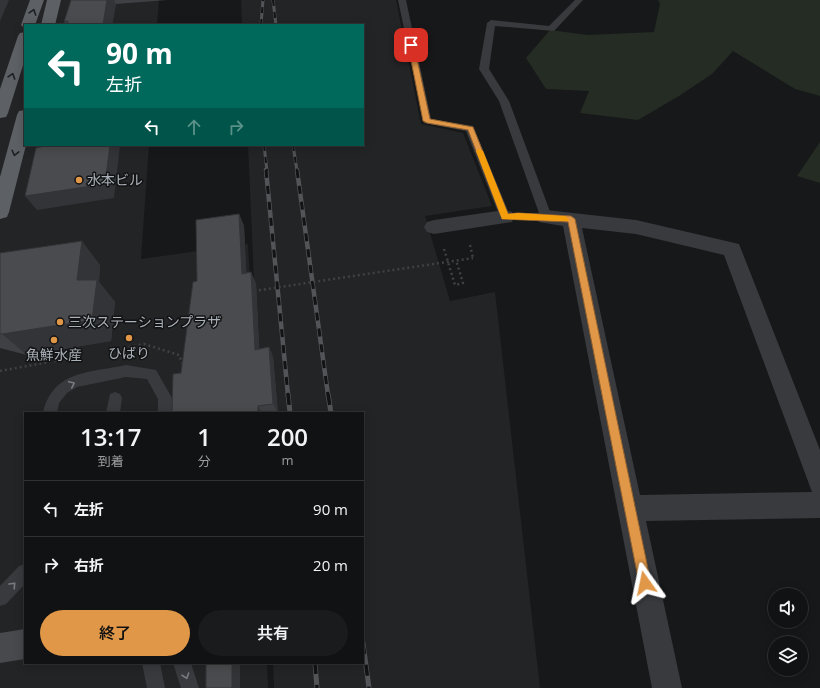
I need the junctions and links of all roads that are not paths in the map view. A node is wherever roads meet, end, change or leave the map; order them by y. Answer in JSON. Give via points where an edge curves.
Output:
{"nodes":[{"id":1,"x":37,"y":0,"type":"edge"},
{"id":2,"x":54,"y":0,"type":"edge"},
{"id":3,"x":402,"y":0,"type":"edge"},
{"id":4,"x":579,"y":0,"type":"edge"},
{"id":5,"x":28,"y":24,"type":"edge"},
{"id":6,"x":48,"y":24,"type":"edge"},
{"id":7,"x":24,"y":39,"type":"edge"},
{"id":8,"x":0,"y":113,"type":"edge"},
{"id":9,"x":24,"y":119,"type":"edge"},
{"id":10,"x":0,"y":212,"type":"edge"},
{"id":11,"x":505,"y":217,"type":"junction"},
{"id":12,"x":546,"y":218,"type":"junction"},
{"id":13,"x":571,"y":219,"type":"junction"},
{"id":14,"x":438,"y":234,"type":"road end"},
{"id":15,"x":115,"y":398,"type":"dead end"},
{"id":16,"x":50,"y":412,"type":"edge"},
{"id":17,"x":113,"y":412,"type":"edge"},
{"id":18,"x":165,"y":412,"type":"edge"},
{"id":19,"x":820,"y":483,"type":"edge"},
{"id":20,"x":820,"y":505,"type":"edge"},
{"id":21,"x":630,"y":508,"type":"junction"},
{"id":22,"x":24,"y":573,"type":"edge"},
{"id":23,"x":0,"y":598,"type":"edge"},
{"id":24,"x":24,"y":644,"type":"edge"},
{"id":25,"x":0,"y":648,"type":"edge"},
{"id":26,"x":151,"y":664,"type":"edge"},
{"id":27,"x":182,"y":664,"type":"edge"},
{"id":28,"x":156,"y":688,"type":"edge"},
{"id":29,"x":190,"y":688,"type":"edge"},
{"id":30,"x":667,"y":688,"type":"edge"}],
"edges":[{"from":5,"to":1,"type":"highway","one_way":true},
{"from":2,"to":6,"type":"highway"},
{"from":3,"to":11,"type":"lane","via":[[427,121],[470,128]]},
{"from":4,"to":12,"type":"lane","via":[[551,29],[491,23],[484,69],[504,101]]},
{"from":8,"to":7,"type":"highway","one_way":true},
{"from":9,"to":10,"type":"highway","one_way":true},
{"from":11,"to":12,"type":"lane"},
{"from":11,"to":14,"type":"street"},
{"from":12,"to":13,"type":"street"},
{"from":13,"to":19,"type":"street","via":[[636,227],[732,249]]},
{"from":13,"to":21,"type":"street"},
{"from":15,"to":17,"type":"lane"},
{"from":16,"to":18,"type":"lane","one_way":true,"via":[[52,400],[62,389],[74,382],[126,371],[151,374],[165,398]]},
{"from":20,"to":21,"type":"street"},
{"from":21,"to":30,"type":"street"},
{"from":23,"to":22,"type":"lane","one_way":true},
{"from":24,"to":25,"type":"main road"},
{"from":26,"to":28,"type":"lane"},
{"from":27,"to":29,"type":"lane","one_way":true}]}
